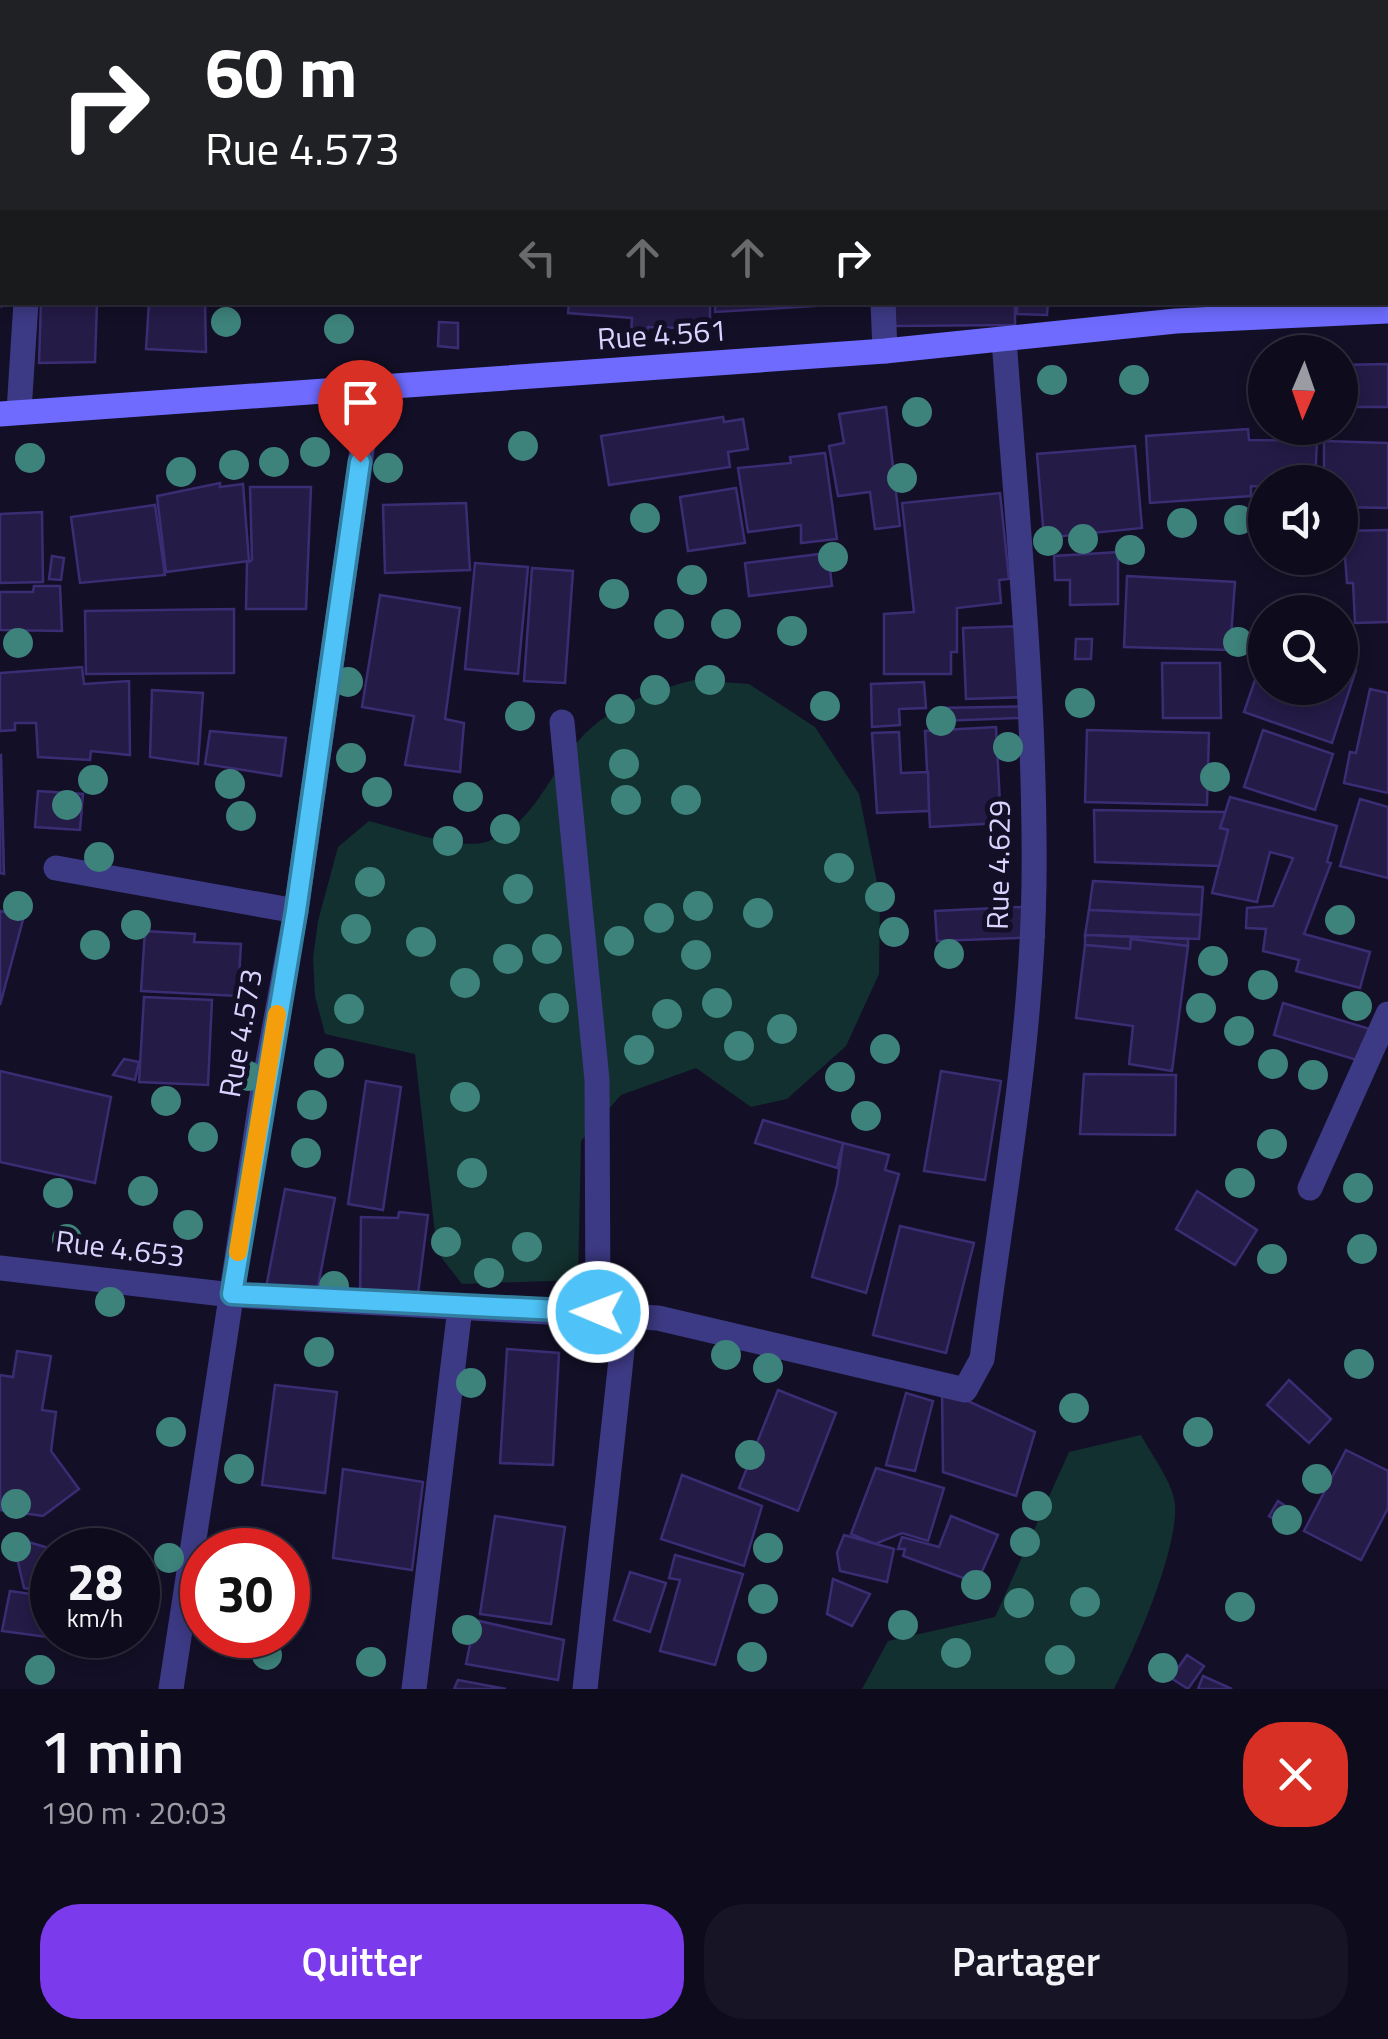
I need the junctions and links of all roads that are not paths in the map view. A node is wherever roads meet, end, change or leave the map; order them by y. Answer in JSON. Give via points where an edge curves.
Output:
{"nodes":[{"id":1,"x":26,"y":305,"type":"edge"},
{"id":2,"x":883,"y":305,"type":"edge"},
{"id":3,"x":1388,"y":312,"type":"edge"},
{"id":4,"x":1004,"y":339,"type":"junction"},
{"id":5,"x":885,"y":351,"type":"junction"},
{"id":6,"x":371,"y":387,"type":"junction"},
{"id":7,"x":10,"y":412,"type":"edge"},
{"id":8,"x":562,"y":722,"type":"dead end"},
{"id":9,"x":56,"y":868,"type":"dead end"},
{"id":10,"x":296,"y":911,"type":"junction"},
{"id":11,"x":1388,"y":1014,"type":"edge"},
{"id":12,"x":1310,"y":1188,"type":"dead end"},
{"id":13,"x":0,"y":1268,"type":"edge"},
{"id":14,"x":232,"y":1294,"type":"junction"},
{"id":15,"x":460,"y":1308,"type":"junction"},
{"id":16,"x":598,"y":1312,"type":"junction"},
{"id":17,"x":626,"y":1314,"type":"junction"},
{"id":18,"x":966,"y":1386,"type":"joint"},
{"id":19,"x":170,"y":1689,"type":"edge"},
{"id":20,"x":414,"y":1689,"type":"edge"},
{"id":21,"x":585,"y":1689,"type":"edge"}],
"edges":[{"from":1,"to":7,"type":"street"},
{"from":2,"to":5,"type":"street"},
{"from":3,"to":4,"type":"main road","name":"Rue 4.561","via":[[1176,321]]},
{"from":4,"to":5,"type":"main road","name":"Rue 4.561"},
{"from":4,"to":18,"type":"street","name":"Rue 4.629","via":[[1033,748],[1034,888],[982,1360]]},
{"from":5,"to":6,"type":"main road","name":"Rue 4.561"},
{"from":6,"to":7,"type":"main road","name":"Rue 4.561"},
{"from":6,"to":10,"type":"street","name":"Rue 4.573"},
{"from":8,"to":16,"type":"street","via":[[597,1080]]},
{"from":9,"to":10,"type":"street"},
{"from":10,"to":14,"type":"street","name":"Rue 4.573"},
{"from":11,"to":12,"type":"street"},
{"from":13,"to":14,"type":"street","name":"Rue 4.653"},
{"from":14,"to":15,"type":"street","name":"Rue 4.653"},
{"from":14,"to":19,"type":"street","name":"Rue 4.573"},
{"from":15,"to":16,"type":"street","name":"Rue 4.653"},
{"from":15,"to":20,"type":"street"},
{"from":16,"to":17,"type":"street","name":"Rue 4.653"},
{"from":17,"to":18,"type":"street","name":"Rue 4.653"},
{"from":17,"to":21,"type":"street"}]}
